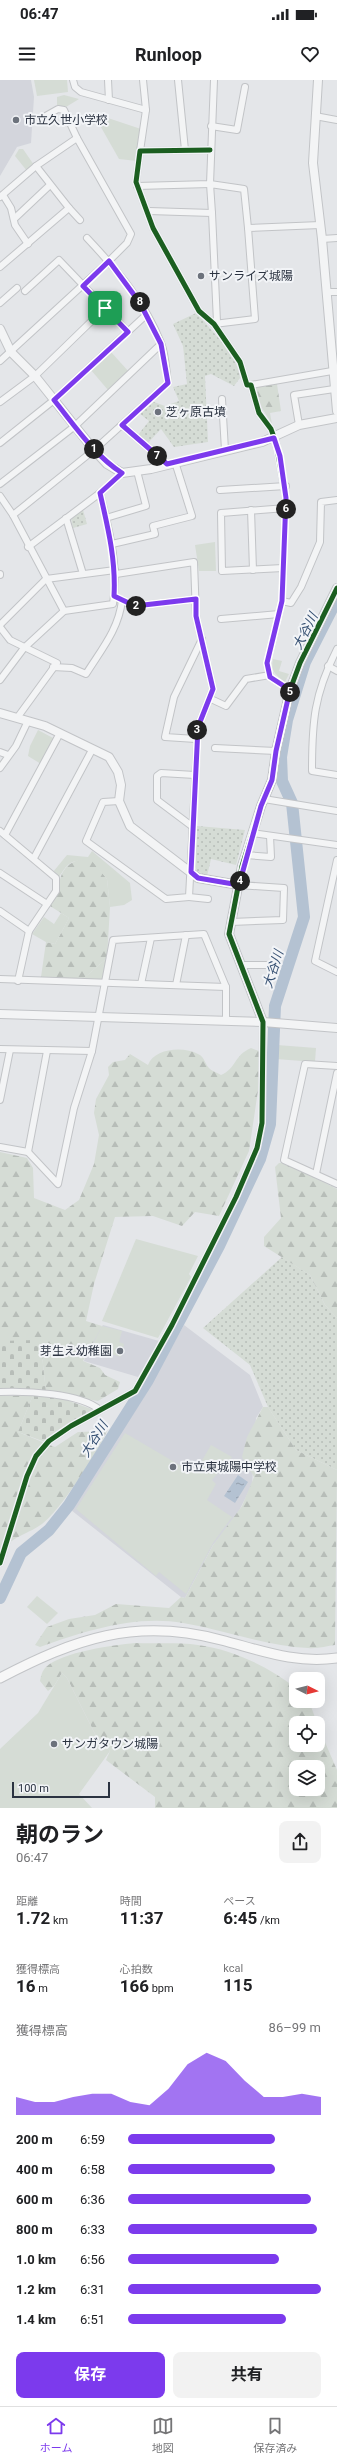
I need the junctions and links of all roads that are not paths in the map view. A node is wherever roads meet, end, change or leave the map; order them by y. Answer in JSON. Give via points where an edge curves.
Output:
{"nodes":[{"id":1,"x":74,"y":80,"type":"edge"},
{"id":2,"x":108,"y":80,"type":"edge"},
{"id":3,"x":143,"y":80,"type":"edge"},
{"id":4,"x":178,"y":80,"type":"edge"},
{"id":5,"x":214,"y":80,"type":"edge"},
{"id":6,"x":318,"y":80,"type":"edge"},
{"id":7,"x":245,"y":87,"type":"dead end"},
{"id":8,"x":109,"y":100,"type":"junction"},
{"id":9,"x":146,"y":110,"type":"junction"},
{"id":10,"x":315,"y":116,"type":"junction"},
{"id":11,"x":42,"y":118,"type":"dead end"},
{"id":12,"x":337,"y":120,"type":"edge"},
{"id":13,"x":211,"y":126,"type":"junction"},
{"id":14,"x":77,"y":138,"type":"junction"},
{"id":15,"x":185,"y":150,"type":"junction"},
{"id":16,"x":210,"y":150,"type":"junction"},
{"id":17,"x":140,"y":151,"type":"junction"},
{"id":18,"x":36,"y":166,"type":"junction"},
{"id":19,"x":210,"y":184,"type":"junction"},
{"id":20,"x":50,"y":185,"type":"junction"},
{"id":21,"x":136,"y":186,"type":"junction"},
{"id":22,"x":2,"y":196,"type":"edge"},
{"id":23,"x":69,"y":208,"type":"junction"},
{"id":24,"x":149,"y":211,"type":"junction"},
{"id":25,"x":212,"y":213,"type":"junction"},
{"id":26,"x":14,"y":219,"type":"junction"},
{"id":27,"x":80,"y":220,"type":"dead end"},
{"id":28,"x":320,"y":225,"type":"junction"},
{"id":29,"x":248,"y":228,"type":"junction"},
{"id":30,"x":87,"y":238,"type":"dead end"},
{"id":31,"x":337,"y":238,"type":"edge"},
{"id":32,"x":322,"y":239,"type":"junction"},
{"id":33,"x":28,"y":244,"type":"junction"},
{"id":34,"x":109,"y":261,"type":"junction"},
{"id":35,"x":0,"y":267,"type":"edge"},
{"id":36,"x":83,"y":286,"type":"junction"},
{"id":37,"x":17,"y":288,"type":"dead end"},
{"id":38,"x":25,"y":291,"type":"dead end"},
{"id":39,"x":326,"y":292,"type":"junction"},
{"id":40,"x":337,"y":292,"type":"edge"},
{"id":41,"x":0,"y":303,"type":"edge"},
{"id":42,"x":105,"y":308,"type":"junction"},
{"id":43,"x":146,"y":315,"type":"junction"},
{"id":44,"x":216,"y":323,"type":"junction"},
{"id":45,"x":0,"y":329,"type":"edge"},
{"id":46,"x":128,"y":332,"type":"junction"},
{"id":47,"x":161,"y":344,"type":"junction"},
{"id":48,"x":12,"y":352,"type":"junction"},
{"id":49,"x":0,"y":361,"type":"edge"},
{"id":50,"x":332,"y":371,"type":"junction"},
{"id":51,"x":34,"y":376,"type":"junction"},
{"id":52,"x":251,"y":385,"type":"junction"},
{"id":53,"x":334,"y":389,"type":"junction"},
{"id":54,"x":222,"y":399,"type":"dead end"},
{"id":55,"x":54,"y":400,"type":"junction"},
{"id":56,"x":0,"y":402,"type":"edge"},
{"id":57,"x":337,"y":411,"type":"edge"},
{"id":58,"x":337,"y":418,"type":"edge"},
{"id":59,"x":122,"y":425,"type":"junction"},
{"id":60,"x":298,"y":425,"type":"junction"},
{"id":61,"x":75,"y":426,"type":"junction"},
{"id":62,"x":274,"y":438,"type":"junction"},
{"id":63,"x":0,"y":443,"type":"edge"},
{"id":64,"x":94,"y":450,"type":"junction"},
{"id":65,"x":225,"y":450,"type":"junction"},
{"id":66,"x":171,"y":463,"type":"junction"},
{"id":67,"x":137,"y":471,"type":"junction"},
{"id":68,"x":122,"y":473,"type":"junction"},
{"id":69,"x":0,"y":484,"type":"edge"},
{"id":70,"x":286,"y":486,"type":"junction"},
{"id":71,"x":220,"y":490,"type":"dead end"},
{"id":72,"x":100,"y":493,"type":"junction"},
{"id":73,"x":0,"y":496,"type":"edge"},
{"id":74,"x":337,"y":500,"type":"edge"},
{"id":75,"x":286,"y":508,"type":"junction"},
{"id":76,"x":251,"y":510,"type":"junction"},
{"id":77,"x":13,"y":515,"type":"junction"},
{"id":78,"x":66,"y":518,"type":"junction"},
{"id":79,"x":106,"y":518,"type":"junction"},
{"id":80,"x":112,"y":544,"type":"junction"},
{"id":81,"x":28,"y":547,"type":"junction"},
{"id":82,"x":283,"y":568,"type":"junction"},
{"id":83,"x":253,"y":570,"type":"junction"},
{"id":84,"x":115,"y":572,"type":"junction"},
{"id":85,"x":83,"y":574,"type":"junction"},
{"id":86,"x":46,"y":579,"type":"junction"},
{"id":87,"x":337,"y":588,"type":"edge"},
{"id":88,"x":114,"y":596,"type":"junction"},
{"id":89,"x":196,"y":599,"type":"junction"},
{"id":90,"x":122,"y":600,"type":"junction"},
{"id":91,"x":282,"y":601,"type":"junction"},
{"id":92,"x":64,"y":611,"type":"junction"},
{"id":93,"x":279,"y":614,"type":"junction"},
{"id":94,"x":221,"y":619,"type":"dead end"},
{"id":95,"x":0,"y":626,"type":"edge"},
{"id":96,"x":202,"y":639,"type":"junction"},
{"id":97,"x":24,"y":648,"type":"junction"},
{"id":98,"x":337,"y":649,"type":"edge"},
{"id":99,"x":328,"y":666,"type":"junction"},
{"id":100,"x":53,"y":667,"type":"junction"},
{"id":101,"x":337,"y":671,"type":"edge"},
{"id":102,"x":270,"y":675,"type":"junction"},
{"id":103,"x":0,"y":680,"type":"edge"},
{"id":104,"x":290,"y":690,"type":"junction"},
{"id":105,"x":211,"y":699,"type":"junction"},
{"id":106,"x":0,"y":713,"type":"edge"},
{"id":107,"x":17,"y":718,"type":"junction"},
{"id":108,"x":27,"y":722,"type":"junction"},
{"id":109,"x":60,"y":733,"type":"junction"},
{"id":110,"x":196,"y":739,"type":"junction"},
{"id":111,"x":215,"y":748,"type":"dead end"},
{"id":112,"x":92,"y":750,"type":"junction"},
{"id":113,"x":276,"y":751,"type":"junction"},
{"id":114,"x":0,"y":752,"type":"edge"},
{"id":115,"x":8,"y":754,"type":"junction"},
{"id":116,"x":0,"y":768,"type":"edge"},
{"id":117,"x":195,"y":775,"type":"junction"},
{"id":118,"x":337,"y":775,"type":"edge"},
{"id":119,"x":264,"y":799,"type":"junction"},
{"id":120,"x":119,"y":801,"type":"junction"},
{"id":121,"x":337,"y":810,"type":"edge"},
{"id":122,"x":193,"y":827,"type":"junction"},
{"id":123,"x":252,"y":832,"type":"junction"},
{"id":124,"x":2,"y":833,"type":"edge"},
{"id":125,"x":270,"y":836,"type":"junction"},
{"id":126,"x":337,"y":845,"type":"edge"},
{"id":127,"x":246,"y":855,"type":"junction"},
{"id":128,"x":34,"y":858,"type":"junction"},
{"id":129,"x":337,"y":860,"type":"edge"},
{"id":130,"x":191,"y":872,"type":"junction"},
{"id":131,"x":0,"y":873,"type":"edge"},
{"id":132,"x":335,"y":879,"type":"edge"},
{"id":133,"x":239,"y":885,"type":"junction"},
{"id":134,"x":189,"y":897,"type":"junction"},
{"id":135,"x":208,"y":899,"type":"dead end"},
{"id":136,"x":47,"y":904,"type":"junction"},
{"id":137,"x":0,"y":913,"type":"edge"},
{"id":138,"x":231,"y":922,"type":"junction"},
{"id":139,"x":29,"y":931,"type":"junction"},
{"id":140,"x":186,"y":936,"type":"junction"},
{"id":141,"x":151,"y":938,"type":"junction"},
{"id":142,"x":241,"y":965,"type":"junction"},
{"id":143,"x":268,"y":965,"type":"dead end"},
{"id":144,"x":337,"y":972,"type":"edge"},
{"id":145,"x":0,"y":980,"type":"edge"},
{"id":146,"x":18,"y":981,"type":"junction"},
{"id":147,"x":105,"y":983,"type":"junction"},
{"id":148,"x":141,"y":984,"type":"junction"},
{"id":149,"x":176,"y":986,"type":"junction"},
{"id":150,"x":226,"y":987,"type":"junction"},
{"id":151,"x":0,"y":1014,"type":"edge"},
{"id":152,"x":100,"y":1018,"type":"junction"},
{"id":153,"x":226,"y":1021,"type":"junction"},
{"id":154,"x":270,"y":1023,"type":"junction"},
{"id":155,"x":337,"y":1028,"type":"edge"},
{"id":156,"x":0,"y":1049,"type":"edge"},
{"id":157,"x":10,"y":1050,"type":"junction"},
{"id":158,"x":47,"y":1051,"type":"junction"},
{"id":159,"x":92,"y":1052,"type":"junction"},
{"id":160,"x":337,"y":1066,"type":"edge"},
{"id":161,"x":337,"y":1073,"type":"edge"},
{"id":162,"x":0,"y":1100,"type":"edge"},
{"id":163,"x":0,"y":1147,"type":"edge"},
{"id":164,"x":28,"y":1152,"type":"junction"},
{"id":165,"x":316,"y":1174,"type":"junction"},
{"id":166,"x":337,"y":1184,"type":"edge"},
{"id":167,"x":0,"y":1392,"type":"edge"},
{"id":168,"x":100,"y":1410,"type":"junction"},
{"id":169,"x":0,"y":1563,"type":"edge"},
{"id":170,"x":337,"y":1658,"type":"edge"},
{"id":171,"x":0,"y":1678,"type":"edge"}],
"edges":[{"from":1,"to":8,"type":"street","via":[[75,88],[81,92]]},
{"from":2,"to":8,"type":"street"},
{"from":3,"to":9,"type":"street"},
{"from":4,"to":15,"type":"street"},
{"from":5,"to":13,"type":"street"},
{"from":6,"to":10,"type":"street"},
{"from":7,"to":13,"type":"street","via":[[237,130]]},
{"from":8,"to":9,"type":"street"},
{"from":9,"to":17,"type":"street"},
{"from":10,"to":12,"type":"street"},
{"from":10,"to":28,"type":"street","via":[[313,163]]},
{"from":11,"to":14,"type":"street","via":[[58,109],[64,110]]},
{"from":13,"to":16,"type":"street"},
{"from":14,"to":18,"type":"street"},
{"from":14,"to":34,"type":"street","via":[[131,234],[127,243]]},
{"from":15,"to":16,"type":"street"},
{"from":15,"to":17,"type":"street"},
{"from":16,"to":19,"type":"street"},
{"from":17,"to":21,"type":"street"},
{"from":18,"to":20,"type":"street"},
{"from":18,"to":22,"type":"street"},
{"from":19,"to":21,"type":"street"},
{"from":19,"to":25,"type":"street"},
{"from":19,"to":29,"type":"street","via":[[244,189]]},
{"from":20,"to":23,"type":"street"},
{"from":20,"to":26,"type":"street"},
{"from":21,"to":24,"type":"street"},
{"from":22,"to":26,"type":"street","via":[[11,208]]},
{"from":23,"to":27,"type":"street"},
{"from":23,"to":33,"type":"street"},
{"from":24,"to":25,"type":"street"},
{"from":24,"to":44,"type":"street","via":[[157,235],[199,311]]},
{"from":25,"to":44,"type":"street"},
{"from":26,"to":33,"type":"street","via":[[15,225]]},
{"from":28,"to":29,"type":"street"},
{"from":28,"to":32,"type":"street"},
{"from":29,"to":44,"type":"street","via":[[255,319]]},
{"from":30,"to":34,"type":"street"},
{"from":31,"to":32,"type":"street"},
{"from":32,"to":39,"type":"street"},
{"from":33,"to":35,"type":"street"},
{"from":34,"to":36,"type":"street"},
{"from":34,"to":43,"type":"street","via":[[126,281]]},
{"from":36,"to":38,"type":"street","via":[[59,260]]},
{"from":36,"to":42,"type":"street"},
{"from":36,"to":48,"type":"street"},
{"from":37,"to":41,"type":"street"},
{"from":39,"to":40,"type":"street"},
{"from":39,"to":50,"type":"street"},
{"from":42,"to":46,"type":"street"},
{"from":42,"to":51,"type":"street"},
{"from":43,"to":46,"type":"street"},
{"from":43,"to":47,"type":"street"},
{"from":44,"to":52,"type":"street","via":[[240,362],[247,385]]},
{"from":45,"to":48,"type":"street"},
{"from":46,"to":55,"type":"street"},
{"from":47,"to":59,"type":"street","via":[[168,383]]},
{"from":47,"to":61,"type":"street"},
{"from":48,"to":49,"type":"street"},
{"from":48,"to":51,"type":"street"},
{"from":50,"to":52,"type":"street"},
{"from":50,"to":53,"type":"street"},
{"from":51,"to":55,"type":"street"},
{"from":51,"to":56,"type":"street"},
{"from":52,"to":62,"type":"street","via":[[259,413],[271,429]]},
{"from":53,"to":57,"type":"street"},
{"from":53,"to":60,"type":"street","via":[[294,395]]},
{"from":54,"to":65,"type":"street"},
{"from":55,"to":61,"type":"street"},
{"from":55,"to":63,"type":"street"},
{"from":58,"to":60,"type":"street"},
{"from":59,"to":64,"type":"street"},
{"from":59,"to":66,"type":"street"},
{"from":60,"to":62,"type":"street"},
{"from":61,"to":64,"type":"street"},
{"from":61,"to":69,"type":"street"},
{"from":62,"to":65,"type":"street"},
{"from":62,"to":70,"type":"street"},
{"from":64,"to":68,"type":"street","via":[[107,464]]},
{"from":64,"to":77,"type":"street"},
{"from":65,"to":66,"type":"street"},
{"from":66,"to":67,"type":"street"},
{"from":66,"to":80,"type":"street","via":[[192,516],[153,526],[155,534]]},
{"from":67,"to":68,"type":"street"},
{"from":67,"to":79,"type":"street","via":[[146,506]]},
{"from":68,"to":72,"type":"street"},
{"from":70,"to":71,"type":"street"},
{"from":70,"to":75,"type":"street"},
{"from":72,"to":78,"type":"street"},
{"from":72,"to":79,"type":"street"},
{"from":73,"to":77,"type":"street"},
{"from":74,"to":91,"type":"street","via":[[321,502],[320,542],[301,587],[291,603]]},
{"from":75,"to":76,"type":"street"},
{"from":75,"to":82,"type":"street"},
{"from":76,"to":83,"type":"street"},
{"from":76,"to":83,"type":"street","via":[[221,513],[222,571]]},
{"from":77,"to":81,"type":"street"},
{"from":78,"to":81,"type":"street"},
{"from":78,"to":85,"type":"street"},
{"from":79,"to":80,"type":"street"},
{"from":80,"to":84,"type":"street"},
{"from":81,"to":86,"type":"street"},
{"from":82,"to":83,"type":"street"},
{"from":82,"to":91,"type":"street"},
{"from":84,"to":85,"type":"street"},
{"from":84,"to":88,"type":"street"},
{"from":84,"to":89,"type":"street","via":[[194,562]]},
{"from":85,"to":86,"type":"street"},
{"from":86,"to":92,"type":"street"},
{"from":86,"to":95,"type":"street"},
{"from":87,"to":104,"type":"street","via":[[300,663]]},
{"from":88,"to":90,"type":"street"},
{"from":88,"to":92,"type":"street","via":[[113,604]]},
{"from":89,"to":90,"type":"street","via":[[135,606]]},
{"from":89,"to":96,"type":"street","via":[[196,616]]},
{"from":90,"to":100,"type":"street","via":[[121,615],[116,627],[86,674],[72,668]]},
{"from":91,"to":93,"type":"street"},
{"from":92,"to":97,"type":"street"},
{"from":93,"to":94,"type":"street"},
{"from":93,"to":102,"type":"street","via":[[267,663]]},
{"from":95,"to":97,"type":"street","via":[[10,640]]},
{"from":96,"to":105,"type":"street","via":[[213,689]]},
{"from":96,"to":110,"type":"street","via":[[174,697],[165,737]]},
{"from":97,"to":100,"type":"street","via":[[54,660],[57,663]]},
{"from":97,"to":103,"type":"street"},
{"from":98,"to":99,"type":"street"},
{"from":99,"to":101,"type":"street"},
{"from":99,"to":118,"type":"street","via":[[316,700],[312,724],[312,771]]},
{"from":100,"to":107,"type":"street"},
{"from":102,"to":104,"type":"street"},
{"from":102,"to":105,"type":"street","via":[[246,678],[226,706]]},
{"from":104,"to":113,"type":"street"},
{"from":105,"to":110,"type":"street","via":[[198,727]]},
{"from":106,"to":107,"type":"street"},
{"from":107,"to":108,"type":"street"},
{"from":108,"to":109,"type":"street"},
{"from":108,"to":115,"type":"street","via":[[16,746]]},
{"from":109,"to":112,"type":"street"},
{"from":109,"to":124,"type":"street"},
{"from":110,"to":117,"type":"street"},
{"from":111,"to":113,"type":"street"},
{"from":112,"to":120,"type":"street","via":[[109,757],[118,772],[121,785]]},
{"from":112,"to":128,"type":"street"},
{"from":113,"to":119,"type":"street","via":[[272,780]]},
{"from":114,"to":115,"type":"street"},
{"from":115,"to":116,"type":"street"},
{"from":117,"to":122,"type":"street"},
{"from":117,"to":122,"type":"street","via":[[161,773],[157,776],[157,800]]},
{"from":119,"to":121,"type":"street"},
{"from":119,"to":123,"type":"street"},
{"from":120,"to":130,"type":"street","via":[[130,826]]},
{"from":120,"to":134,"type":"street","via":[[103,802],[86,841],[166,899]]},
{"from":122,"to":130,"type":"street"},
{"from":123,"to":125,"type":"street"},
{"from":123,"to":127,"type":"street"},
{"from":124,"to":128,"type":"street"},
{"from":125,"to":126,"type":"street"},
{"from":125,"to":127,"type":"street","via":[[271,856]]},
{"from":127,"to":133,"type":"street"},
{"from":128,"to":136,"type":"street","via":[[56,878],[56,891]]},
{"from":129,"to":132,"type":"street"},
{"from":130,"to":133,"type":"street","via":[[198,878]]},
{"from":130,"to":134,"type":"street"},
{"from":131,"to":136,"type":"street"},
{"from":132,"to":144,"type":"street","via":[[315,961]]},
{"from":133,"to":138,"type":"street"},
{"from":133,"to":138,"type":"street","via":[[284,888],[283,920]]},
{"from":134,"to":135,"type":"street"},
{"from":136,"to":139,"type":"street"},
{"from":137,"to":139,"type":"street"},
{"from":138,"to":142,"type":"street","via":[[229,934]]},
{"from":139,"to":146,"type":"street"},
{"from":140,"to":141,"type":"street"},
{"from":140,"to":149,"type":"street"},
{"from":140,"to":150,"type":"street","via":[[204,934]]},
{"from":141,"to":147,"type":"street","via":[[113,940]]},
{"from":141,"to":148,"type":"street"},
{"from":142,"to":143,"type":"street"},
{"from":142,"to":154,"type":"street"},
{"from":145,"to":146,"type":"street"},
{"from":146,"to":147,"type":"street"},
{"from":147,"to":148,"type":"street"},
{"from":147,"to":152,"type":"street"},
{"from":148,"to":149,"type":"street"},
{"from":149,"to":150,"type":"street"},
{"from":150,"to":153,"type":"street"},
{"from":151,"to":152,"type":"street"},
{"from":152,"to":153,"type":"street"},
{"from":152,"to":159,"type":"street"},
{"from":153,"to":154,"type":"street"},
{"from":154,"to":155,"type":"street"},
{"from":154,"to":168,"type":"street","via":[[262,1123],[257,1148],[236,1197],[172,1325],[135,1390]]},
{"from":156,"to":157,"type":"street"},
{"from":157,"to":158,"type":"street"},
{"from":157,"to":162,"type":"street"},
{"from":158,"to":159,"type":"street"},
{"from":158,"to":164,"type":"street"},
{"from":159,"to":164,"type":"street","via":[[74,1108],[58,1184]]},
{"from":160,"to":165,"type":"street","via":[[305,1064],[284,1160]]},
{"from":161,"to":165,"type":"street"},
{"from":163,"to":164,"type":"street"},
{"from":165,"to":166,"type":"street"},
{"from":167,"to":168,"type":"street","via":[[20,1391],[59,1396],[94,1405]]},
{"from":168,"to":169,"type":"street","via":[[49,1441],[36,1456],[27,1476]]},
{"from":170,"to":171,"type":"main road","via":[[292,1659],[202,1635],[161,1630],[137,1631],[109,1634],[72,1644]]}]}
